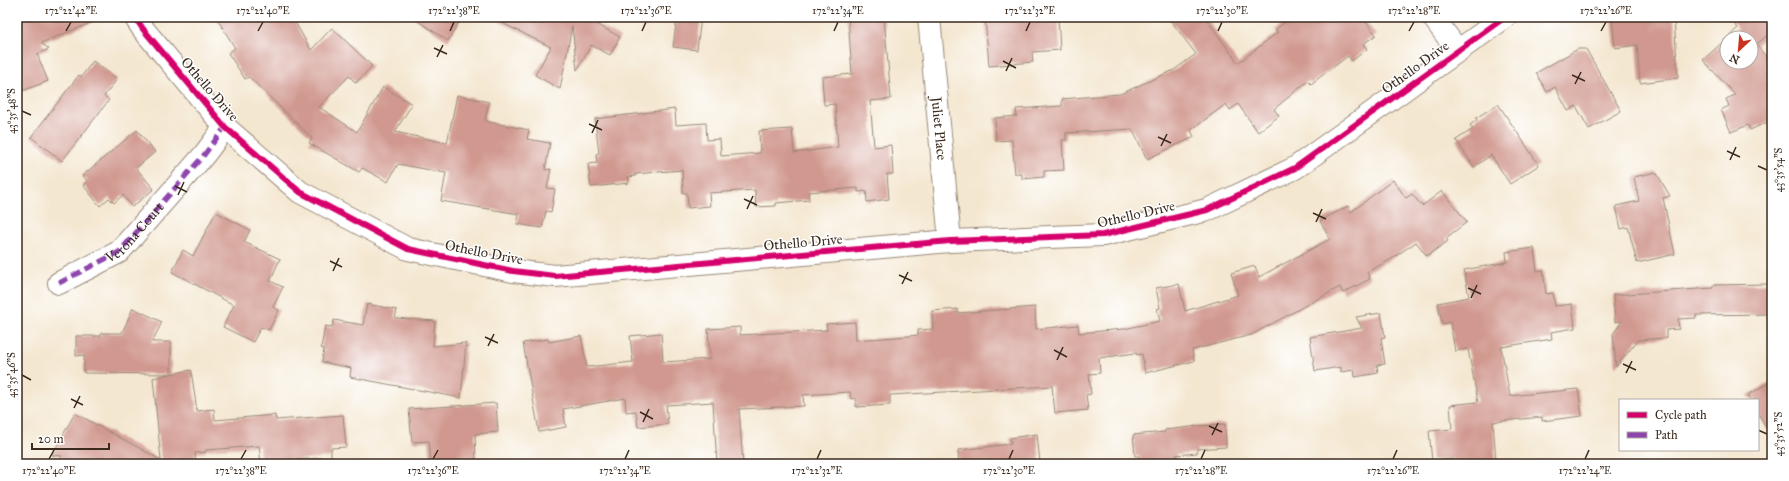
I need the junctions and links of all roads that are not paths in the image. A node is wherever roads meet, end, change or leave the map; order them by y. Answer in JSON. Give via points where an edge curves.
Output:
{"nodes":[{"id":1,"x":135,"y":17,"type":"edge"},
{"id":2,"x":929,"y":17,"type":"edge"},
{"id":3,"x":1433,"y":17,"type":"edge"},
{"id":4,"x":1505,"y":17,"type":"edge"},
{"id":5,"x":1458,"y":51,"type":"junction"},
{"id":6,"x":225,"y":127,"type":"junction"},
{"id":7,"x":950,"y":241,"type":"junction"},
{"id":8,"x":59,"y":283,"type":"dead end"}],
"edges":[{"from":1,"to":6,"type":"street","name":"Othello Drive"},
{"from":2,"to":7,"type":"street","name":"Juliet Place"},
{"from":3,"to":5,"type":"street"},
{"from":4,"to":5,"type":"street","name":"Othello Drive"},
{"from":5,"to":7,"type":"street","name":"Othello Drive","via":[[1295,168],[1208,210],[1103,235]]},
{"from":6,"to":7,"type":"street","name":"Othello Drive","via":[[300,192],[408,249],[513,271],[555,276]]},
{"from":6,"to":8,"type":"street","name":"Verona Court","via":[[204,155],[119,252]]}]}
